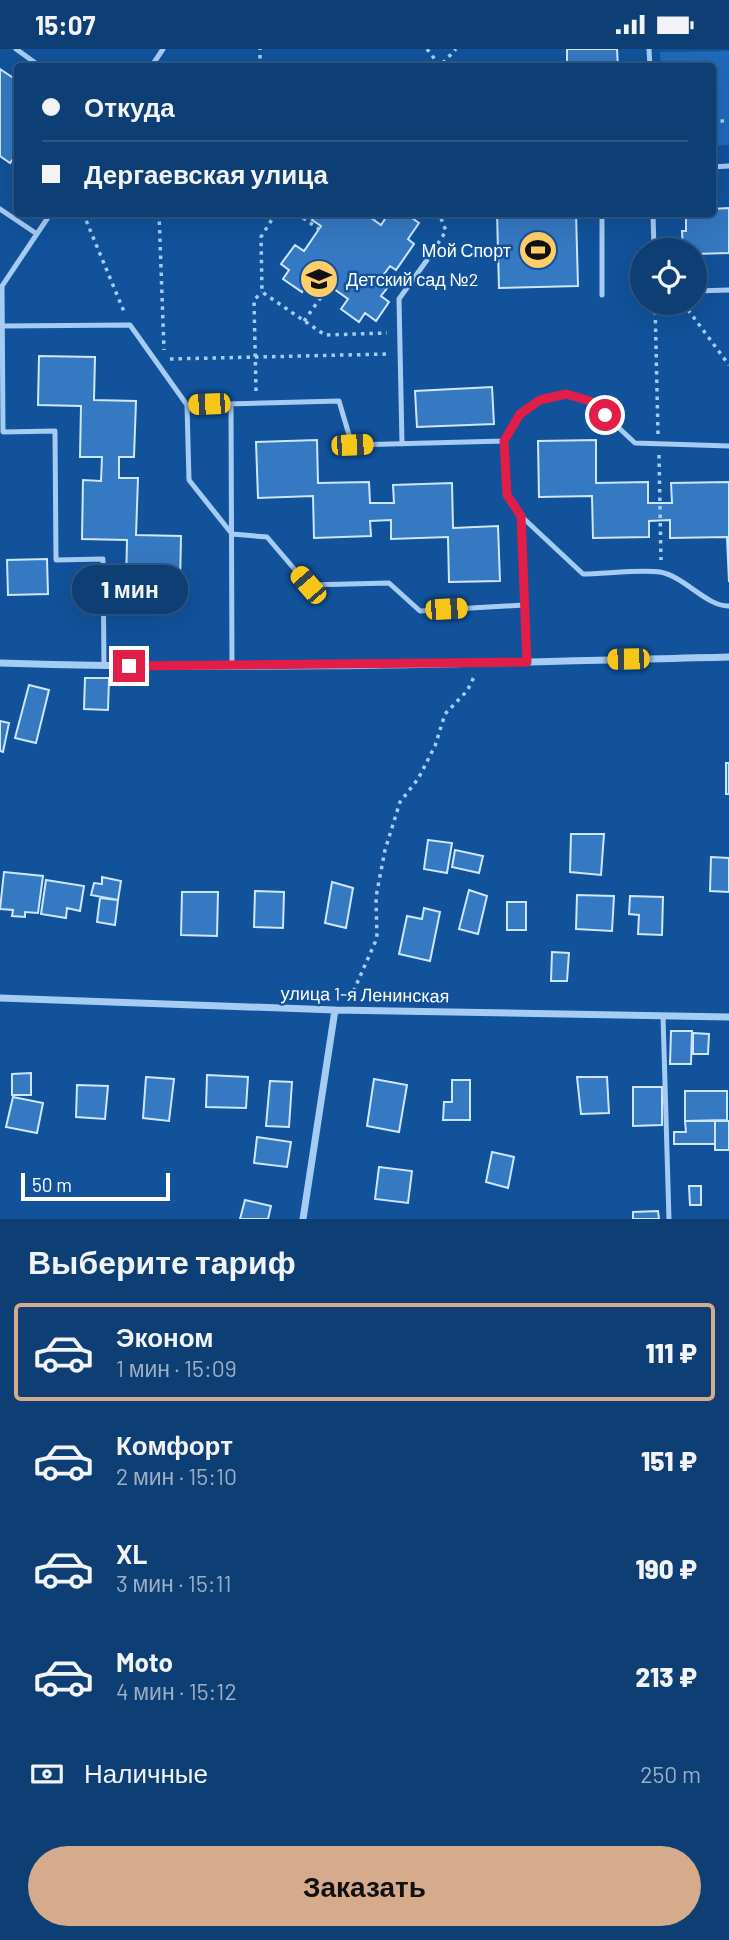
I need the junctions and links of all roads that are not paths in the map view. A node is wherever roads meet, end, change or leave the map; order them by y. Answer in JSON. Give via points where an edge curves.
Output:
{"nodes":[{"id":1,"x":16,"y":49,"type":"edge"},
{"id":2,"x":35,"y":63,"type":"edge"},
{"id":3,"x":0,"y":209,"type":"edge"},
{"id":4,"x":48,"y":217,"type":"edge"},
{"id":5,"x":602,"y":217,"type":"edge"},
{"id":6,"x":653,"y":217,"type":"edge"},
{"id":7,"x":37,"y":234,"type":"junction"},
{"id":8,"x":654,"y":238,"type":"edge"},
{"id":9,"x":427,"y":260,"type":"road end"},
{"id":10,"x":1,"y":287,"type":"edge"},
{"id":11,"x":729,"y":290,"type":"edge"},
{"id":12,"x":707,"y":291,"type":"edge"},
{"id":13,"x":602,"y":295,"type":"dead end"},
{"id":14,"x":2,"y":326,"type":"junction"},
{"id":15,"x":231,"y":404,"type":"junction"},
{"id":16,"x":187,"y":405,"type":"junction"},
{"id":17,"x":504,"y":441,"type":"junction"},
{"id":18,"x":402,"y":444,"type":"junction"},
{"id":19,"x":729,"y":446,"type":"edge"},
{"id":20,"x":521,"y":516,"type":"junction"},
{"id":21,"x":232,"y":534,"type":"junction"},
{"id":22,"x":524,"y":605,"type":"junction"},
{"id":23,"x":729,"y":606,"type":"edge"},
{"id":24,"x":729,"y":657,"type":"edge"},
{"id":25,"x":527,"y":662,"type":"junction"},
{"id":26,"x":0,"y":663,"type":"edge"},
{"id":27,"x":104,"y":666,"type":"junction"},
{"id":28,"x":232,"y":666,"type":"junction"},
{"id":29,"x":0,"y":998,"type":"edge"},
{"id":30,"x":335,"y":1010,"type":"junction"},
{"id":31,"x":663,"y":1016,"type":"junction"},
{"id":32,"x":729,"y":1017,"type":"edge"},
{"id":33,"x":303,"y":1219,"type":"edge"},
{"id":34,"x":669,"y":1219,"type":"edge"}],
"edges":[{"from":1,"to":2,"type":"lane"},
{"from":3,"to":7,"type":"lane"},
{"from":4,"to":7,"type":"lane"},
{"from":5,"to":13,"type":"lane"},
{"from":6,"to":8,"type":"lane"},
{"from":7,"to":10,"type":"lane"},
{"from":9,"to":18,"type":"lane","via":[[399,299]]},
{"from":10,"to":14,"type":"lane"},
{"from":11,"to":12,"type":"lane"},
{"from":14,"to":16,"type":"lane","via":[[130,325]]},
{"from":14,"to":27,"type":"lane","via":[[3,432],[55,431],[56,560],[103,559]]},
{"from":15,"to":16,"type":"lane"},
{"from":15,"to":18,"type":"lane","via":[[339,401],[352,445]]},
{"from":15,"to":21,"type":"lane"},
{"from":16,"to":21,"type":"lane","via":[[189,480]]},
{"from":17,"to":18,"type":"lane"},
{"from":17,"to":19,"type":"lane","via":[[520,414],[540,400],[566,394],[590,401],[635,443]]},
{"from":17,"to":20,"type":"lane","via":[[507,495]]},
{"from":20,"to":22,"type":"lane"},
{"from":20,"to":23,"type":"lane","via":[[583,574],[661,572],[721,606]]},
{"from":21,"to":22,"type":"lane","via":[[267,537],[308,585],[389,583],[420,611]]},
{"from":21,"to":28,"type":"lane"},
{"from":22,"to":25,"type":"lane"},
{"from":24,"to":25,"type":"street"},
{"from":25,"to":28,"type":"street"},
{"from":26,"to":27,"type":"street"},
{"from":27,"to":28,"type":"street"},
{"from":29,"to":30,"type":"street","name":"улица 1-я Ленинская"},
{"from":30,"to":31,"type":"street","name":"улица 1-я Ленинская"},
{"from":30,"to":33,"type":"street"},
{"from":31,"to":32,"type":"street","name":"улица 1-я Ленинская"},
{"from":31,"to":34,"type":"lane"}]}
